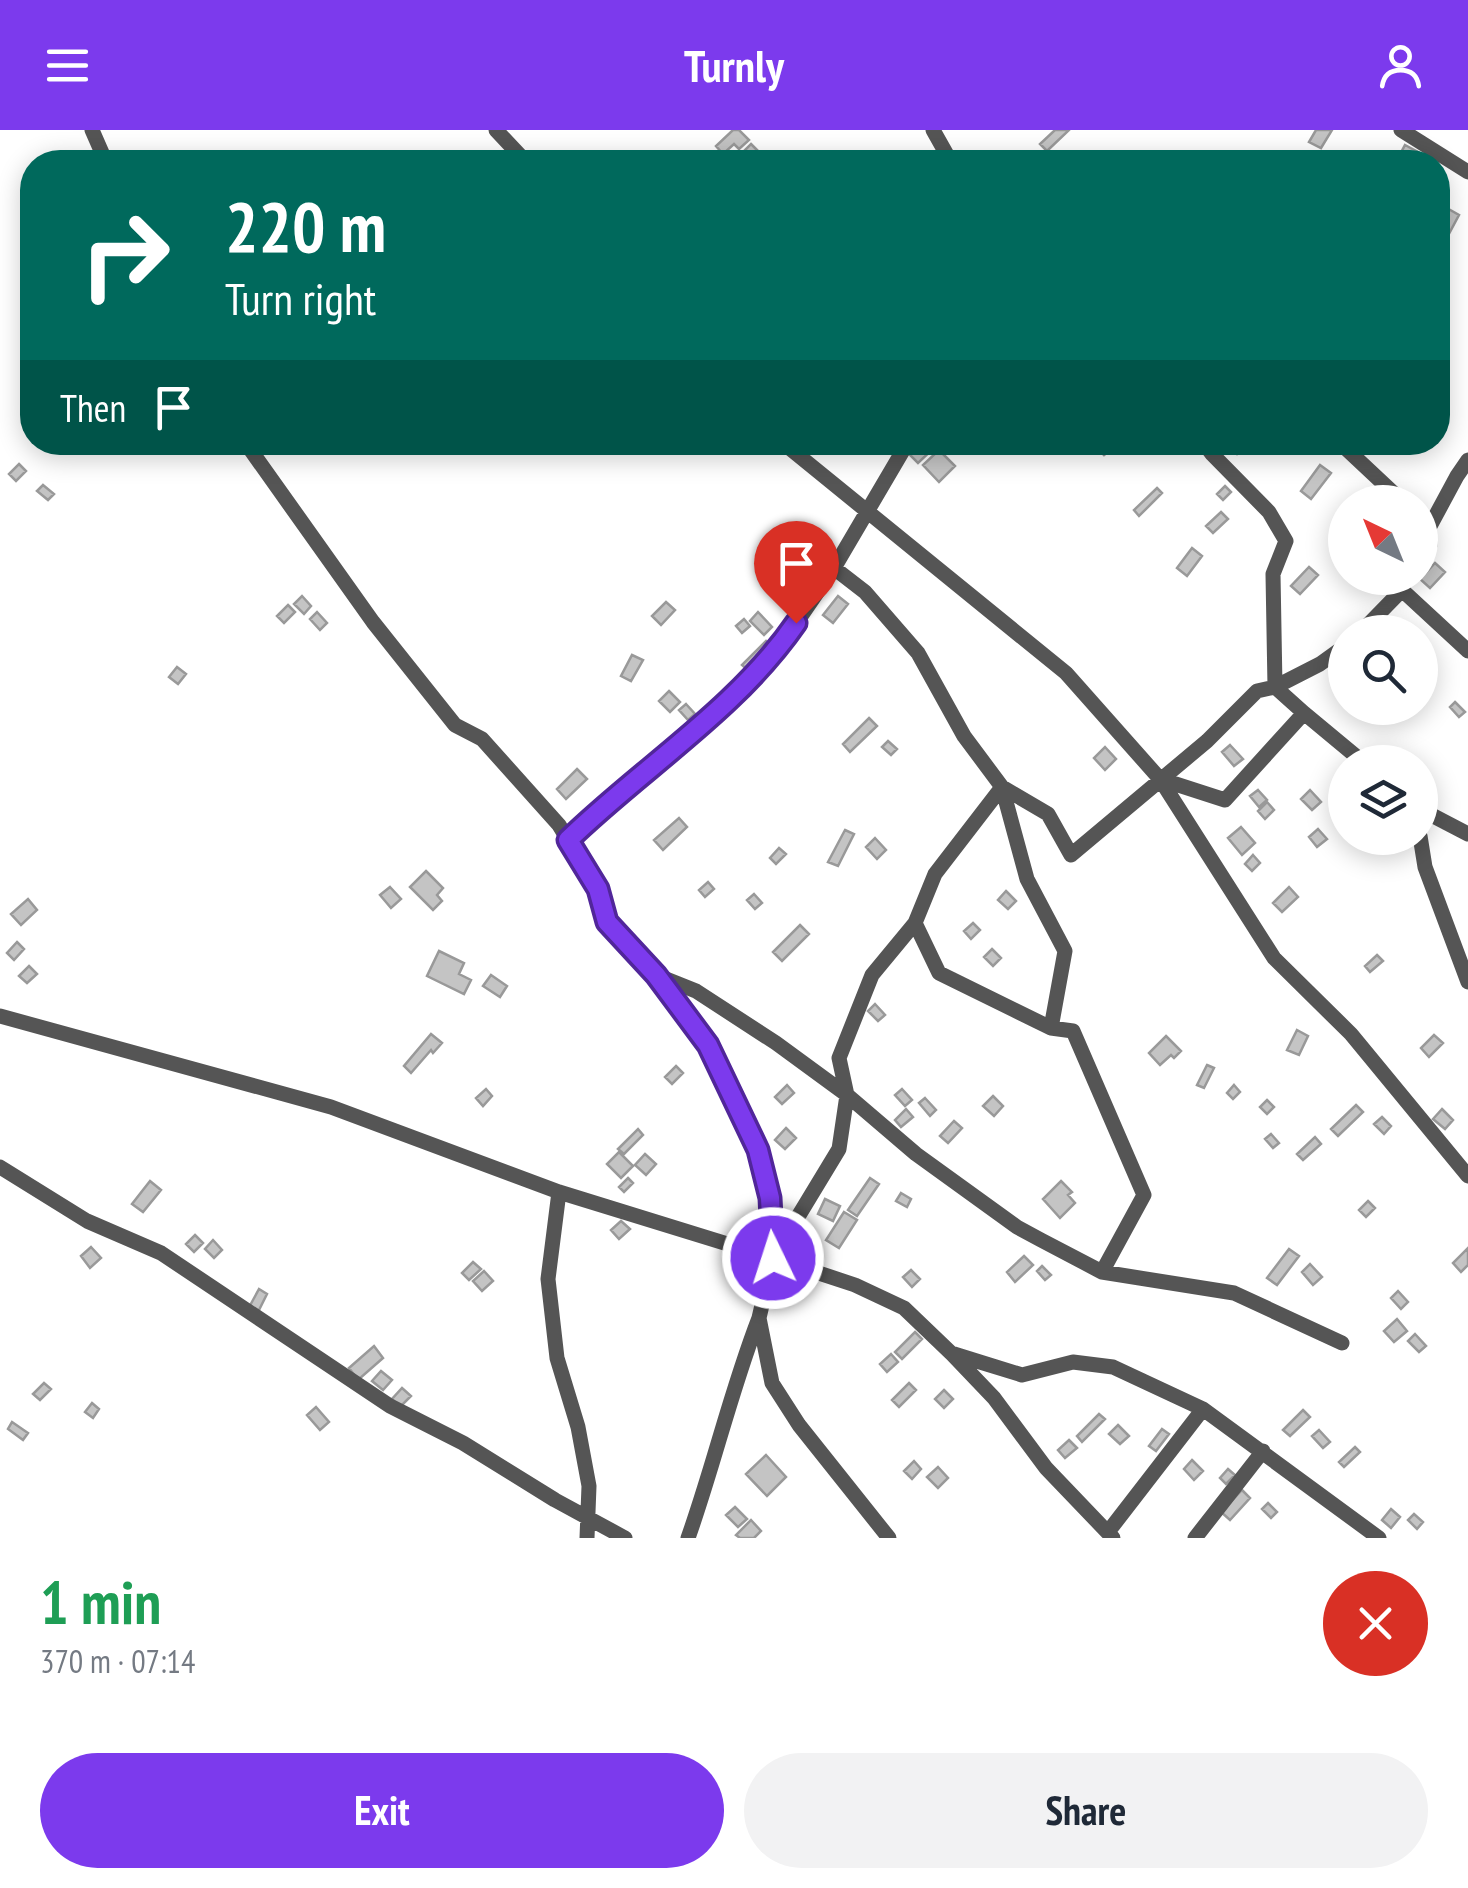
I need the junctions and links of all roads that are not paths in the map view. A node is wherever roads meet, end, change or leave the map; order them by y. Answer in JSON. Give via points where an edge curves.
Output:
{"nodes":[{"id":1,"x":496,"y":130,"type":"edge"},
{"id":2,"x":1402,"y":130,"type":"edge"},
{"id":3,"x":515,"y":150,"type":"edge"},
{"id":4,"x":1433,"y":150,"type":"edge"},
{"id":5,"x":254,"y":455,"type":"edge"},
{"id":6,"x":798,"y":455,"type":"edge"},
{"id":7,"x":900,"y":455,"type":"edge"},
{"id":8,"x":1213,"y":455,"type":"edge"},
{"id":9,"x":1353,"y":455,"type":"edge"},
{"id":10,"x":1468,"y":460,"type":"edge"},
{"id":11,"x":1385,"y":485,"type":"edge"},
{"id":12,"x":1438,"y":503,"type":"edge"},
{"id":13,"x":867,"y":512,"type":"junction"},
{"id":14,"x":834,"y":568,"type":"junction"},
{"id":15,"x":1396,"y":595,"type":"edge"},
{"id":16,"x":1416,"y":595,"type":"edge"},
{"id":17,"x":1378,"y":615,"type":"edge"},
{"id":18,"x":1468,"y":651,"type":"edge"},
{"id":19,"x":1328,"y":658,"type":"edge"},
{"id":20,"x":1275,"y":687,"type":"junction"},
{"id":21,"x":1304,"y":713,"type":"junction"},
{"id":22,"x":1343,"y":745,"type":"edge"},
{"id":23,"x":1160,"y":779,"type":"junction"},
{"id":24,"x":1002,"y":787,"type":"junction"},
{"id":25,"x":1438,"y":818,"type":"edge"},
{"id":26,"x":1468,"y":834,"type":"edge"},
{"id":27,"x":568,"y":840,"type":"junction"},
{"id":28,"x":1423,"y":855,"type":"edge"},
{"id":29,"x":915,"y":923,"type":"junction"},
{"id":30,"x":656,"y":975,"type":"junction"},
{"id":31,"x":1468,"y":982,"type":"edge"},
{"id":32,"x":0,"y":1016,"type":"edge"},
{"id":33,"x":1051,"y":1028,"type":"junction"},
{"id":34,"x":847,"y":1095,"type":"junction"},
{"id":35,"x":0,"y":1167,"type":"edge"},
{"id":36,"x":1468,"y":1176,"type":"edge"},
{"id":37,"x":560,"y":1192,"type":"junction"},
{"id":38,"x":773,"y":1258,"type":"junction"},
{"id":39,"x":1102,"y":1272,"type":"junction"},
{"id":40,"x":759,"y":1318,"type":"junction"},
{"id":41,"x":1342,"y":1343,"type":"dead end"},
{"id":42,"x":952,"y":1354,"type":"junction"},
{"id":43,"x":1204,"y":1410,"type":"junction"},
{"id":44,"x":1263,"y":1451,"type":"junction"},
{"id":45,"x":586,"y":1517,"type":"junction"},
{"id":46,"x":1111,"y":1535,"type":"edge"},
{"id":47,"x":586,"y":1538,"type":"edge"},
{"id":48,"x":601,"y":1538,"type":"edge"},
{"id":49,"x":625,"y":1538,"type":"edge"},
{"id":50,"x":688,"y":1538,"type":"edge"},
{"id":51,"x":889,"y":1538,"type":"edge"},
{"id":52,"x":1195,"y":1538,"type":"edge"},
{"id":53,"x":1379,"y":1538,"type":"edge"}],
"edges":[{"from":1,"to":3,"type":"street"},
{"from":2,"to":4,"type":"street"},
{"from":5,"to":27,"type":"street","via":[[372,622],[455,725],[482,739]]},
{"from":6,"to":13,"type":"street"},
{"from":7,"to":13,"type":"street"},
{"from":8,"to":20,"type":"street","via":[[1269,512],[1286,541],[1273,574]]},
{"from":9,"to":11,"type":"street"},
{"from":10,"to":12,"type":"street"},
{"from":13,"to":14,"type":"street"},
{"from":13,"to":23,"type":"street","via":[[1066,674]]},
{"from":14,"to":24,"type":"street","via":[[865,592],[918,653],[964,736]]},
{"from":14,"to":27,"type":"street","via":[[777,651]]},
{"from":15,"to":17,"type":"street"},
{"from":16,"to":18,"type":"street"},
{"from":19,"to":20,"type":"street"},
{"from":20,"to":21,"type":"street"},
{"from":20,"to":23,"type":"street","via":[[1258,691]]},
{"from":21,"to":22,"type":"street"},
{"from":21,"to":23,"type":"street","via":[[1225,800]]},
{"from":23,"to":24,"type":"street","via":[[1071,855],[1048,814]]},
{"from":23,"to":36,"type":"street","via":[[1274,958],[1351,1034]]},
{"from":24,"to":29,"type":"street","via":[[935,874]]},
{"from":24,"to":33,"type":"street","via":[[1026,879],[1065,951]]},
{"from":25,"to":26,"type":"street"},
{"from":27,"to":30,"type":"street","via":[[598,889],[607,922]]},
{"from":28,"to":31,"type":"street"},
{"from":29,"to":33,"type":"street","via":[[940,973]]},
{"from":29,"to":34,"type":"street","via":[[872,975],[840,1058]]},
{"from":30,"to":34,"type":"street","via":[[696,990]]},
{"from":30,"to":38,"type":"street","via":[[708,1045],[758,1150],[770,1198]]},
{"from":32,"to":37,"type":"street","via":[[332,1107]]},
{"from":33,"to":39,"type":"street","via":[[1073,1032],[1144,1196]]},
{"from":34,"to":38,"type":"street","via":[[839,1149]]},
{"from":34,"to":39,"type":"street","via":[[1018,1227]]},
{"from":35,"to":45,"type":"street","via":[[87,1221],[161,1253],[390,1406]]},
{"from":37,"to":38,"type":"street"},
{"from":37,"to":45,"type":"street","via":[[548,1278],[557,1358],[589,1486]]},
{"from":38,"to":40,"type":"street"},
{"from":38,"to":42,"type":"street","via":[[904,1308]]},
{"from":39,"to":41,"type":"street","via":[[1234,1293]]},
{"from":40,"to":50,"type":"street"},
{"from":40,"to":51,"type":"street","via":[[772,1383]]},
{"from":42,"to":43,"type":"street","via":[[1022,1375],[1073,1362],[1112,1367]]},
{"from":42,"to":46,"type":"street"},
{"from":43,"to":44,"type":"street"},
{"from":43,"to":46,"type":"street"},
{"from":44,"to":52,"type":"street"},
{"from":44,"to":53,"type":"street"},
{"from":45,"to":47,"type":"street"},
{"from":45,"to":48,"type":"street"},
{"from":45,"to":49,"type":"street"}]}
